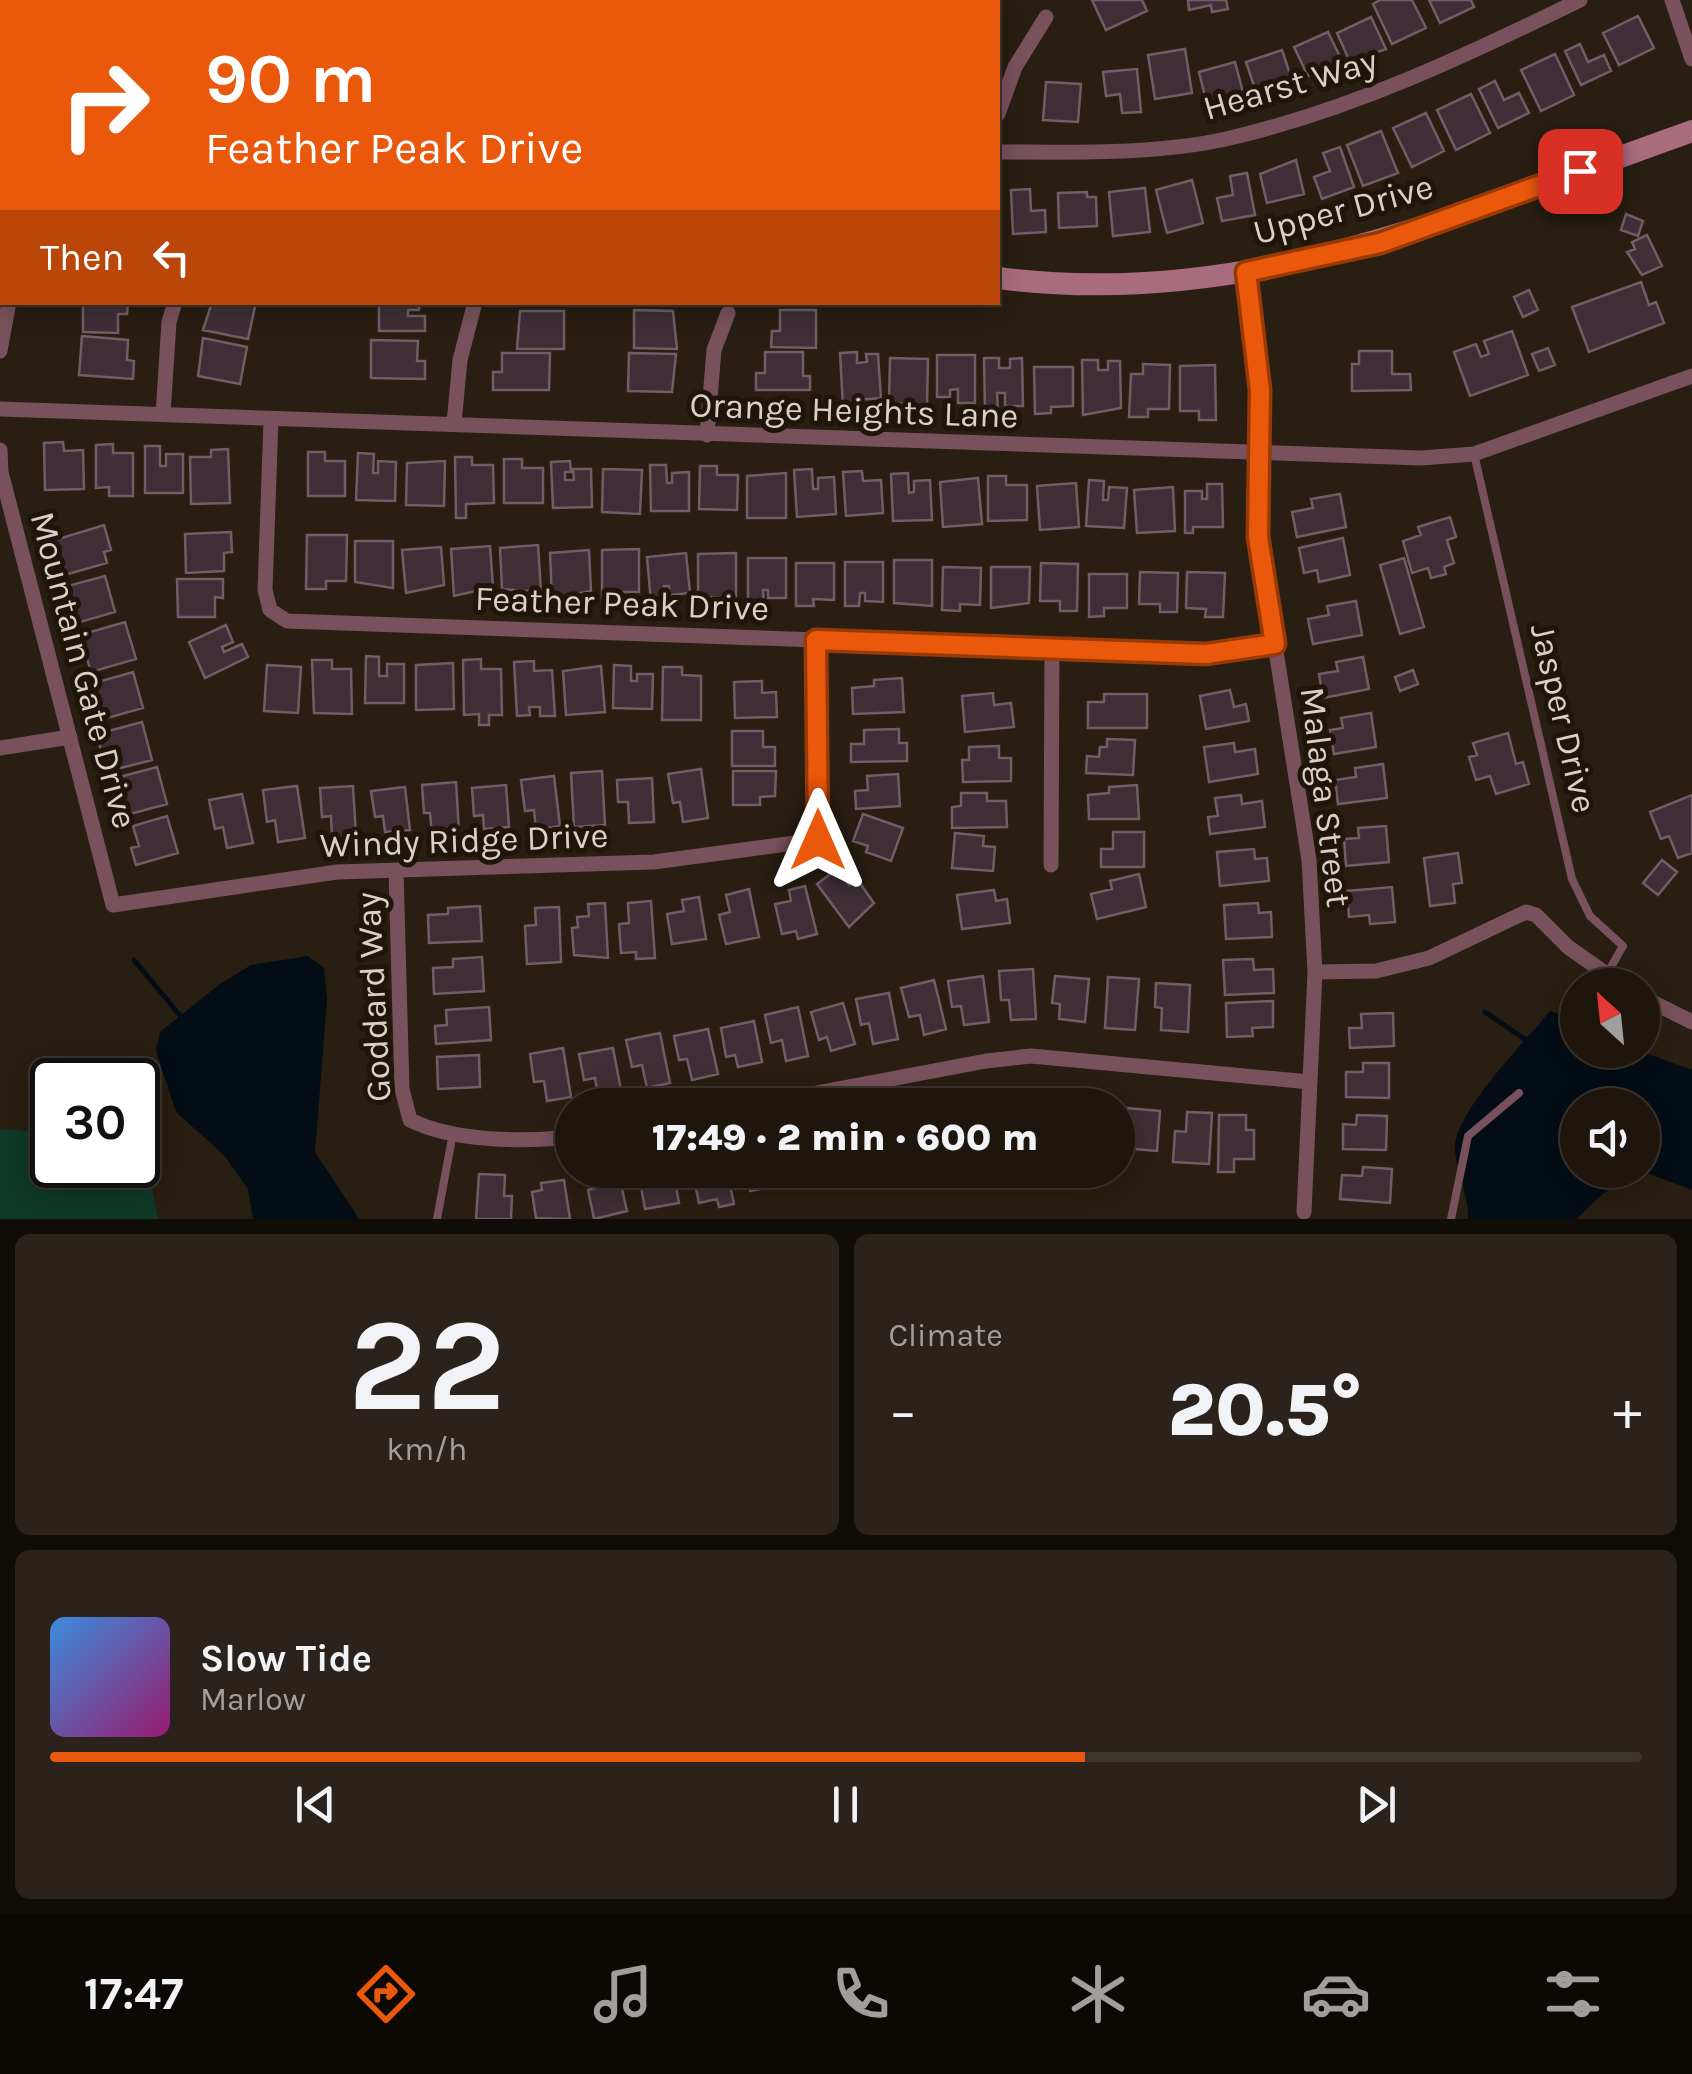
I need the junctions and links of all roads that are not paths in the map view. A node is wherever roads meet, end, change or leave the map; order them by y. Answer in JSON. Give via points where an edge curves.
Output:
{"nodes":[{"id":1,"x":1580,"y":0,"type":"edge"},
{"id":2,"x":1672,"y":0,"type":"edge"},
{"id":3,"x":1046,"y":17,"type":"dead end"},
{"id":4,"x":1692,"y":58,"type":"edge"},
{"id":5,"x":1000,"y":108,"type":"edge"},
{"id":6,"x":1692,"y":130,"type":"edge"},
{"id":7,"x":1000,"y":152,"type":"edge"},
{"id":8,"x":1246,"y":272,"type":"junction"},
{"id":9,"x":1000,"y":278,"type":"edge"},
{"id":10,"x":8,"y":305,"type":"edge"},
{"id":11,"x":174,"y":305,"type":"edge"},
{"id":12,"x":475,"y":305,"type":"edge"},
{"id":13,"x":728,"y":313,"type":"dead end"},
{"id":14,"x":0,"y":351,"type":"edge"},
{"id":15,"x":1692,"y":376,"type":"edge"},
{"id":16,"x":0,"y":409,"type":"edge"},
{"id":17,"x":164,"y":414,"type":"junction"},
{"id":18,"x":271,"y":420,"type":"junction"},
{"id":19,"x":454,"y":423,"type":"junction"},
{"id":20,"x":707,"y":436,"type":"junction"},
{"id":21,"x":0,"y":450,"type":"edge"},
{"id":22,"x":1257,"y":454,"type":"junction"},
{"id":23,"x":1474,"y":454,"type":"junction"},
{"id":24,"x":816,"y":640,"type":"junction"},
{"id":25,"x":1275,"y":644,"type":"junction"},
{"id":26,"x":1052,"y":649,"type":"junction"},
{"id":27,"x":70,"y":737,"type":"junction"},
{"id":28,"x":0,"y":748,"type":"edge"},
{"id":29,"x":1051,"y":866,"type":"dead end"},
{"id":30,"x":396,"y":870,"type":"junction"},
{"id":31,"x":114,"y":905,"type":"joint"},
{"id":32,"x":1597,"y":968,"type":"edge"},
{"id":33,"x":1611,"y":968,"type":"edge"},
{"id":34,"x":1315,"y":972,"type":"junction"},
{"id":35,"x":1660,"y":1006,"type":"edge"},
{"id":36,"x":1692,"y":1022,"type":"edge"},
{"id":37,"x":1310,"y":1082,"type":"junction"},
{"id":38,"x":841,"y":1088,"type":"edge"},
{"id":39,"x":1520,"y":1094,"type":"dead end"},
{"id":40,"x":452,"y":1133,"type":"junction"},
{"id":41,"x":555,"y":1139,"type":"edge"},
{"id":42,"x":1304,"y":1212,"type":"dead end"},
{"id":43,"x":437,"y":1219,"type":"edge"},
{"id":44,"x":1452,"y":1219,"type":"edge"}],
"edges":[{"from":1,"to":7,"type":"street","name":"Hearst Way","via":[[1365,99],[1223,139],[1104,152]]},
{"from":2,"to":4,"type":"street"},
{"from":3,"to":5,"type":"street","via":[[1015,67]]},
{"from":6,"to":8,"type":"main road","name":"Upper Drive","via":[[1380,243]]},
{"from":8,"to":9,"type":"main road","name":"Upper Drive","via":[[1141,284]]},
{"from":8,"to":22,"type":"street","name":"Malaga Street","via":[[1260,390]]},
{"from":10,"to":14,"type":"street"},
{"from":11,"to":17,"type":"street"},
{"from":12,"to":19,"type":"street","via":[[460,360]]},
{"from":13,"to":20,"type":"street","via":[[714,350]]},
{"from":15,"to":23,"type":"street","name":"Orange Heights Lane"},
{"from":16,"to":17,"type":"street","name":"Orange Heights Lane"},
{"from":17,"to":18,"type":"street","name":"Orange Heights Lane"},
{"from":18,"to":19,"type":"street","name":"Orange Heights Lane"},
{"from":18,"to":24,"type":"street","name":"Feather Peak Drive","via":[[265,590],[270,610],[287,621]]},
{"from":19,"to":20,"type":"street","name":"Orange Heights Lane"},
{"from":20,"to":22,"type":"street","name":"Orange Heights Lane"},
{"from":21,"to":27,"type":"street","name":"Mountain Gate Drive"},
{"from":22,"to":23,"type":"street","name":"Orange Heights Lane"},
{"from":22,"to":25,"type":"street","name":"Malaga Street","via":[[1258,537]]},
{"from":23,"to":33,"type":"lane","name":"Jasper Drive","via":[[1572,879],[1590,916],[1623,946]]},
{"from":24,"to":26,"type":"street","name":"Feather Peak Drive"},
{"from":24,"to":30,"type":"street","name":"Windy Ridge Drive","via":[[818,840],[654,862]]},
{"from":25,"to":26,"type":"street","name":"Feather Peak Drive","via":[[1206,654]]},
{"from":25,"to":34,"type":"street","name":"Malaga Street","via":[[1309,860]]},
{"from":26,"to":29,"type":"street"},
{"from":27,"to":28,"type":"street"},
{"from":27,"to":31,"type":"street","name":"Mountain Gate Drive"},
{"from":30,"to":31,"type":"street","name":"Windy Ridge Drive","via":[[337,872]]},
{"from":30,"to":40,"type":"street","name":"Goddard Way","via":[[402,1089],[410,1120]]},
{"from":32,"to":34,"type":"street","via":[[1526,912],[1416,962],[1347,974]]},
{"from":34,"to":37,"type":"street","name":"Malaga Street"},
{"from":35,"to":36,"type":"street"},
{"from":37,"to":38,"type":"street","via":[[1031,1056]]},
{"from":37,"to":42,"type":"street","name":"Malaga Street"},
{"from":39,"to":44,"type":"lane","via":[[1468,1136]]},
{"from":40,"to":41,"type":"street"},
{"from":40,"to":43,"type":"lane"}]}
